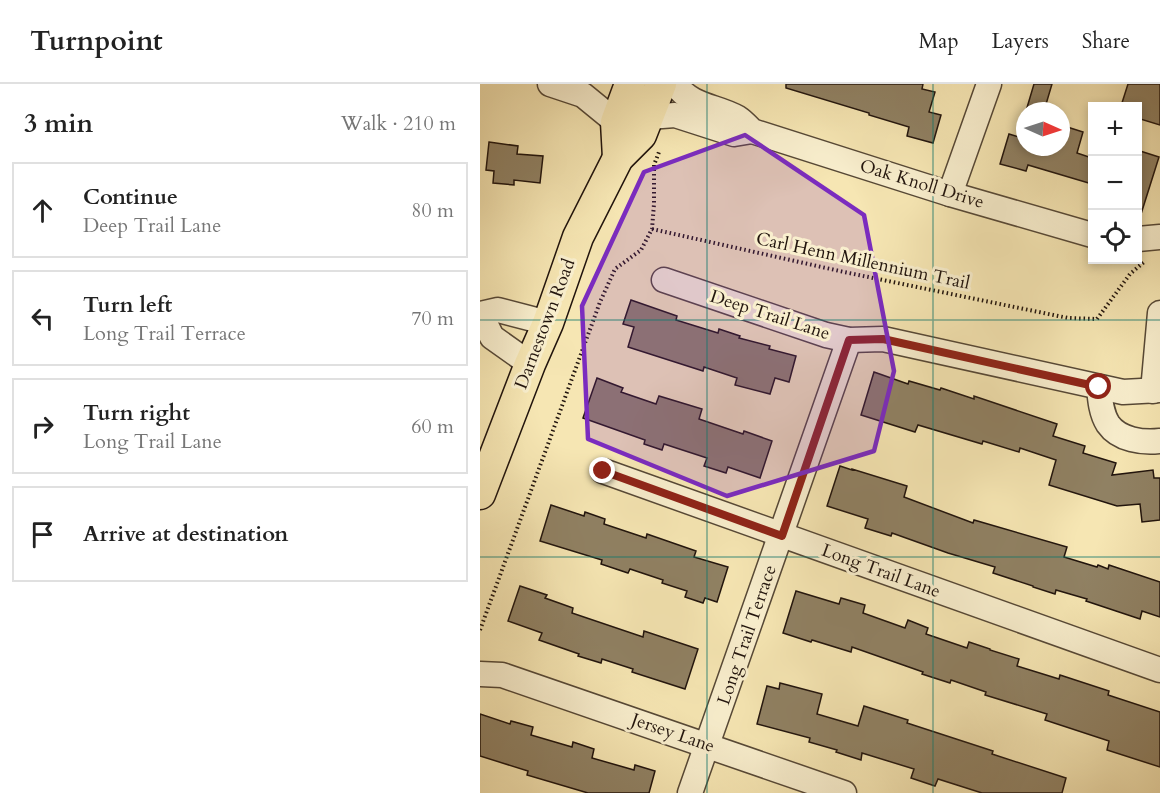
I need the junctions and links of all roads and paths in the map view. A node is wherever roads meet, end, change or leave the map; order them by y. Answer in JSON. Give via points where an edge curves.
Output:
{"nodes":[{"id":1,"x":550,"y":84,"type":"edge"},
{"id":2,"x":630,"y":84,"type":"edge"},
{"id":3,"x":662,"y":84,"type":"edge"},
{"id":4,"x":675,"y":84,"type":"edge"},
{"id":5,"x":989,"y":84,"type":"edge"},
{"id":6,"x":649,"y":117,"type":"junction"},
{"id":7,"x":616,"y":122,"type":"junction"},
{"id":8,"x":752,"y":131,"type":"junction"},
{"id":9,"x":661,"y":147,"type":"dead end"},
{"id":10,"x":618,"y":158,"type":"junction"},
{"id":11,"x":950,"y":194,"type":"junction"},
{"id":12,"x":652,"y":229,"type":"junction"},
{"id":13,"x":1088,"y":234,"type":"edge"},
{"id":14,"x":1160,"y":237,"type":"edge"},
{"id":15,"x":1142,"y":249,"type":"edge"},
{"id":16,"x":1135,"y":264,"type":"edge"},
{"id":17,"x":664,"y":280,"type":"dead end"},
{"id":18,"x":1160,"y":313,"type":"edge"},
{"id":19,"x":480,"y":314,"type":"edge"},
{"id":20,"x":548,"y":323,"type":"junction"},
{"id":21,"x":849,"y":340,"type":"junction"},
{"id":22,"x":530,"y":364,"type":"junction"},
{"id":23,"x":1099,"y":387,"type":"junction"},
{"id":24,"x":1156,"y":391,"type":"edge"},
{"id":25,"x":1160,"y":441,"type":"edge"},
{"id":26,"x":603,"y":471,"type":"dead end"},
{"id":27,"x":480,"y":494,"type":"edge"},
{"id":28,"x":782,"y":536,"type":"junction"},
{"id":29,"x":480,"y":630,"type":"edge"},
{"id":30,"x":480,"y":656,"type":"edge"},
{"id":31,"x":1160,"y":670,"type":"edge"},
{"id":32,"x":491,"y":675,"type":"edge"},
{"id":33,"x":708,"y":745,"type":"junction"},
{"id":34,"x":829,"y":791,"type":"edge"},
{"id":35,"x":690,"y":793,"type":"edge"}],
"edges":[{"from":1,"to":7,"type":"street","via":[[583,95]]},
{"from":2,"to":7,"type":"main road"},
{"from":3,"to":6,"type":"main road","name":"Darnestown Road"},
{"from":4,"to":8,"type":"street","name":"Oak Knoll Drive","via":[[683,94],[739,118]]},
{"from":5,"to":11,"type":"street"},
{"from":6,"to":8,"type":"street","name":"Oak Knoll Drive","via":[[675,116],[734,134]]},
{"from":6,"to":10,"type":"main road","name":"Darnestown Road","via":[[641,135]]},
{"from":7,"to":10,"type":"main road"},
{"from":8,"to":11,"type":"street","name":"Oak Knoll Drive"},
{"from":9,"to":12,"type":"path","via":[[654,165]]},
{"from":10,"to":20,"type":"main road","name":"Darnestown Road","via":[[578,237]]},
{"from":11,"to":13,"type":"street","name":"Oak Knoll Drive"},
{"from":12,"to":16,"type":"path","name":"Carl Henn Millennium Trail","via":[[1068,318],[1098,319]]},
{"from":12,"to":29,"type":"path","via":[[641,250],[615,269],[600,302]]},
{"from":14,"to":15,"type":"street"},
{"from":17,"to":21,"type":"street","name":"Deep Trail Lane"},
{"from":18,"to":24,"type":"street"},
{"from":19,"to":20,"type":"street","via":[[498,310]]},
{"from":19,"to":22,"type":"street","via":[[492,337]]},
{"from":20,"to":22,"type":"main road","name":"Darnestown Road"},
{"from":21,"to":23,"type":"street","name":"Deep Trail Lane","via":[[883,339]]},
{"from":21,"to":28,"type":"street","name":"Long Trail Terrace"},
{"from":22,"to":27,"type":"main road","name":"Darnestown Road"},
{"from":23,"to":24,"type":"street","name":"Deep Trail Lane","via":[[1123,392]]},
{"from":23,"to":25,"type":"street","via":[[1108,424],[1119,434],[1134,440]]},
{"from":26,"to":28,"type":"street","name":"Long Trail Lane"},
{"from":28,"to":31,"type":"street","name":"Long Trail Lane"},
{"from":28,"to":33,"type":"street","name":"Long Trail Terrace"},
{"from":30,"to":32,"type":"street","name":"Jersey Lane","via":[[489,662]]},
{"from":32,"to":33,"type":"street","name":"Jersey Lane"},
{"from":33,"to":34,"type":"street","name":"Jersey Lane"},
{"from":33,"to":35,"type":"street","name":"Long Trail Terrace"}]}
